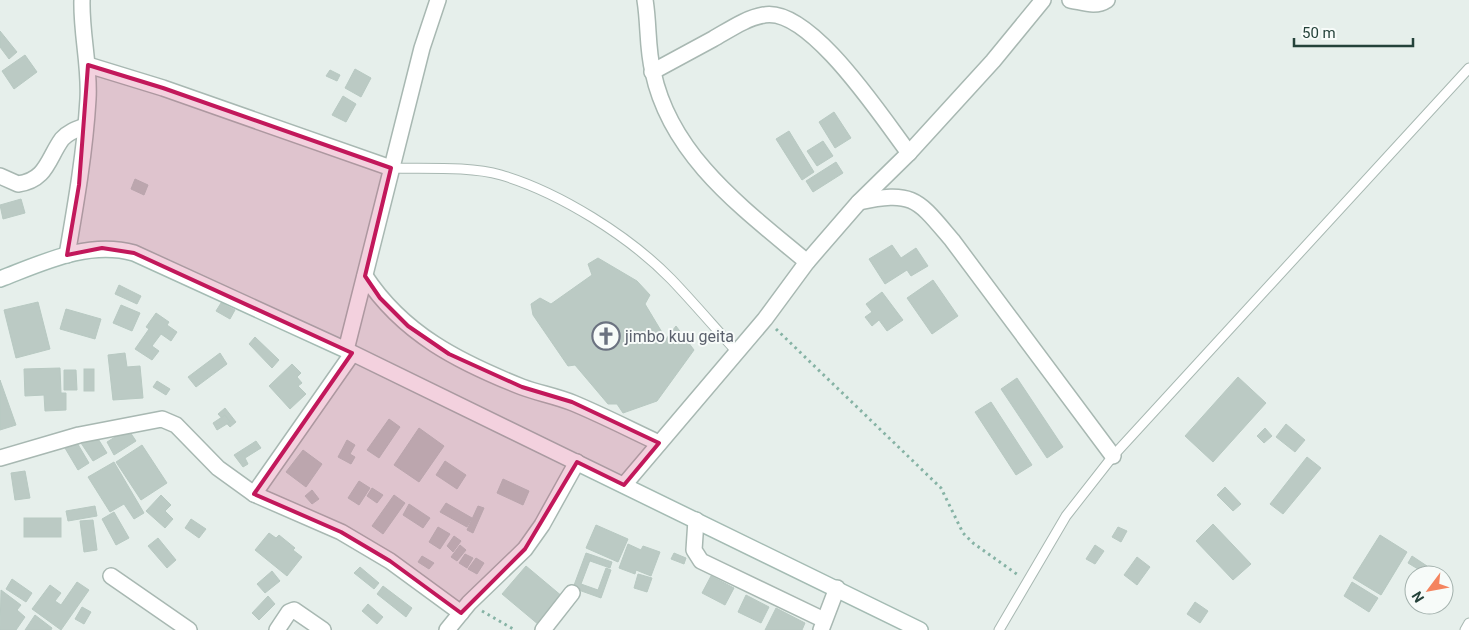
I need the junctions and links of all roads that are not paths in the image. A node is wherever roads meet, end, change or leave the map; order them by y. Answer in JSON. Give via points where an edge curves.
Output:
{"nodes":[{"id":1,"x":82,"y":0,"type":"edge"},
{"id":2,"x":438,"y":0,"type":"edge"},
{"id":3,"x":645,"y":0,"type":"edge"},
{"id":4,"x":1042,"y":0,"type":"edge"},
{"id":5,"x":1070,"y":0,"type":"edge"},
{"id":6,"x":1107,"y":0,"type":"edge"},
{"id":7,"x":88,"y":65,"type":"junction"},
{"id":8,"x":1469,"y":68,"type":"edge"},
{"id":9,"x":652,"y":72,"type":"junction"},
{"id":10,"x":86,"y":126,"type":"junction"},
{"id":11,"x":909,"y":153,"type":"junction"},
{"id":12,"x":392,"y":168,"type":"junction"},
{"id":13,"x":0,"y":176,"type":"edge"},
{"id":14,"x":859,"y":202,"type":"junction"},
{"id":15,"x":67,"y":255,"type":"junction"},
{"id":16,"x":807,"y":262,"type":"junction"},
{"id":17,"x":365,"y":276,"type":"junction"},
{"id":18,"x":0,"y":279,"type":"edge"},
{"id":19,"x":349,"y":352,"type":"junction"},
{"id":20,"x":737,"y":352,"type":"junction"},
{"id":21,"x":659,"y":443,"type":"junction"},
{"id":22,"x":1112,"y":456,"type":"junction"},
{"id":23,"x":0,"y":458,"type":"edge"},
{"id":24,"x":577,"y":462,"type":"junction"},
{"id":25,"x":624,"y":485,"type":"junction"},
{"id":26,"x":254,"y":494,"type":"junction"},
{"id":27,"x":696,"y":520,"type":"junction"},
{"id":28,"x":111,"y":576,"type":"dead end"},
{"id":29,"x":837,"y":588,"type":"junction"},
{"id":30,"x":572,"y":593,"type":"dead end"},
{"id":31,"x":465,"y":608,"type":"junction"},
{"id":32,"x":1469,"y":623,"type":"edge"},
{"id":33,"x":823,"y":625,"type":"edge"},
{"id":34,"x":189,"y":630,"type":"edge"},
{"id":35,"x":277,"y":630,"type":"edge"},
{"id":36,"x":323,"y":630,"type":"edge"},
{"id":37,"x":447,"y":630,"type":"edge"},
{"id":38,"x":543,"y":630,"type":"edge"},
{"id":39,"x":920,"y":630,"type":"edge"},
{"id":40,"x":999,"y":630,"type":"edge"},
{"id":41,"x":1465,"y":630,"type":"edge"}],
"edges":[{"from":1,"to":7,"type":"street"},
{"from":2,"to":12,"type":"street","via":[[422,48]]},
{"from":3,"to":9,"type":"street"},
{"from":4,"to":11,"type":"street","via":[[993,61]]},
{"from":5,"to":6,"type":"street","via":[[1094,4]]},
{"from":7,"to":10,"type":"street"},
{"from":7,"to":12,"type":"street"},
{"from":8,"to":22,"type":"lane"},
{"from":9,"to":11,"type":"street","via":[[747,20],[766,14],[784,17],[809,31],[827,48]]},
{"from":9,"to":16,"type":"street","via":[[669,119],[699,165],[720,188]]},
{"from":10,"to":13,"type":"street","via":[[72,130],[62,139],[36,179],[18,184]]},
{"from":10,"to":15,"type":"street"},
{"from":11,"to":14,"type":"street"},
{"from":12,"to":17,"type":"street"},
{"from":12,"to":20,"type":"lane","via":[[462,170],[500,175],[588,215],[670,278]]},
{"from":14,"to":16,"type":"street"},
{"from":14,"to":22,"type":"street","via":[[904,196],[926,209]]},
{"from":15,"to":18,"type":"street"},
{"from":15,"to":19,"type":"street","via":[[102,248],[134,253]]},
{"from":16,"to":20,"type":"street"},
{"from":17,"to":19,"type":"street"},
{"from":17,"to":21,"type":"street","via":[[380,298],[428,342],[522,387],[572,402]]},
{"from":19,"to":24,"type":"street"},
{"from":19,"to":26,"type":"street"},
{"from":20,"to":21,"type":"street"},
{"from":21,"to":25,"type":"street"},
{"from":22,"to":40,"type":"lane","via":[[1066,516]]},
{"from":23,"to":26,"type":"street","via":[[78,435],[162,419],[176,425],[218,468]]},
{"from":24,"to":25,"type":"street"},
{"from":24,"to":31,"type":"street","via":[[525,549]]},
{"from":25,"to":27,"type":"street"},
{"from":26,"to":31,"type":"street","via":[[341,532]]},
{"from":27,"to":29,"type":"street"},
{"from":27,"to":33,"type":"street","via":[[694,550],[701,561]]},
{"from":28,"to":34,"type":"street"},
{"from":29,"to":33,"type":"street"},
{"from":29,"to":39,"type":"street"},
{"from":30,"to":38,"type":"street"},
{"from":31,"to":37,"type":"street"},
{"from":32,"to":41,"type":"lane"},
{"from":35,"to":36,"type":"street","via":[[289,612],[294,610]]}]}
